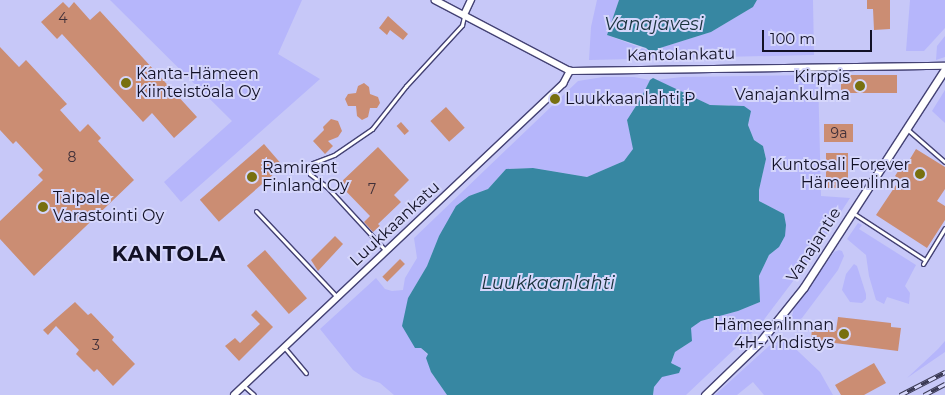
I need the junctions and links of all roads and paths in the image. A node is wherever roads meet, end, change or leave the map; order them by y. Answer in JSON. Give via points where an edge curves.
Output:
{"nodes":[{"id":1,"x":471,"y":0,"type":"edge"},
{"id":2,"x":439,"y":1,"type":"edge"},
{"id":3,"x":464,"y":15,"type":"junction"},
{"id":4,"x":945,"y":68,"type":"edge"},
{"id":5,"x":570,"y":71,"type":"junction"},
{"id":6,"x":906,"y":129,"type":"junction"},
{"id":7,"x":945,"y":162,"type":"edge"},
{"id":8,"x":256,"y":211,"type":"dead end"},
{"id":9,"x":852,"y":212,"type":"junction"},
{"id":10,"x":945,"y":228,"type":"edge"},
{"id":11,"x":386,"y":251,"type":"junction"},
{"id":12,"x":925,"y":260,"type":"junction"},
{"id":13,"x":923,"y":264,"type":"dead end"},
{"id":14,"x":338,"y":297,"type":"junction"},
{"id":15,"x":284,"y":348,"type":"junction"},
{"id":16,"x":306,"y":374,"type":"dead end"},
{"id":17,"x":244,"y":386,"type":"junction"},
{"id":18,"x":234,"y":395,"type":"edge"},
{"id":19,"x":254,"y":395,"type":"edge"},
{"id":20,"x":705,"y":395,"type":"edge"}],
"edges":[{"from":1,"to":3,"type":"street"},
{"from":2,"to":3,"type":"street","name":"Kantolankatu"},
{"from":3,"to":5,"type":"street","name":"Kantolankatu"},
{"from":3,"to":11,"type":"lane","via":[[462,25],[372,129],[346,148],[313,163],[309,170]]},
{"from":4,"to":5,"type":"street","name":"Kantolankatu"},
{"from":4,"to":6,"type":"street","name":"Vanajantie"},
{"from":5,"to":11,"type":"street","name":"Luukkaankatu","via":[[563,84]]},
{"from":6,"to":7,"type":"lane"},
{"from":6,"to":9,"type":"street","name":"Vanajantie"},
{"from":8,"to":14,"type":"lane"},
{"from":9,"to":12,"type":"lane"},
{"from":9,"to":20,"type":"street","name":"Vanajantie","via":[[804,287],[778,320]]},
{"from":10,"to":12,"type":"lane"},
{"from":11,"to":14,"type":"street","name":"Luukkaankatu"},
{"from":12,"to":13,"type":"lane"},
{"from":14,"to":15,"type":"street","name":"Luukkaankatu"},
{"from":15,"to":16,"type":"lane"},
{"from":15,"to":17,"type":"street","name":"Luukkaankatu"},
{"from":17,"to":18,"type":"street","name":"Luukkaankatu"},
{"from":17,"to":19,"type":"lane"}]}
